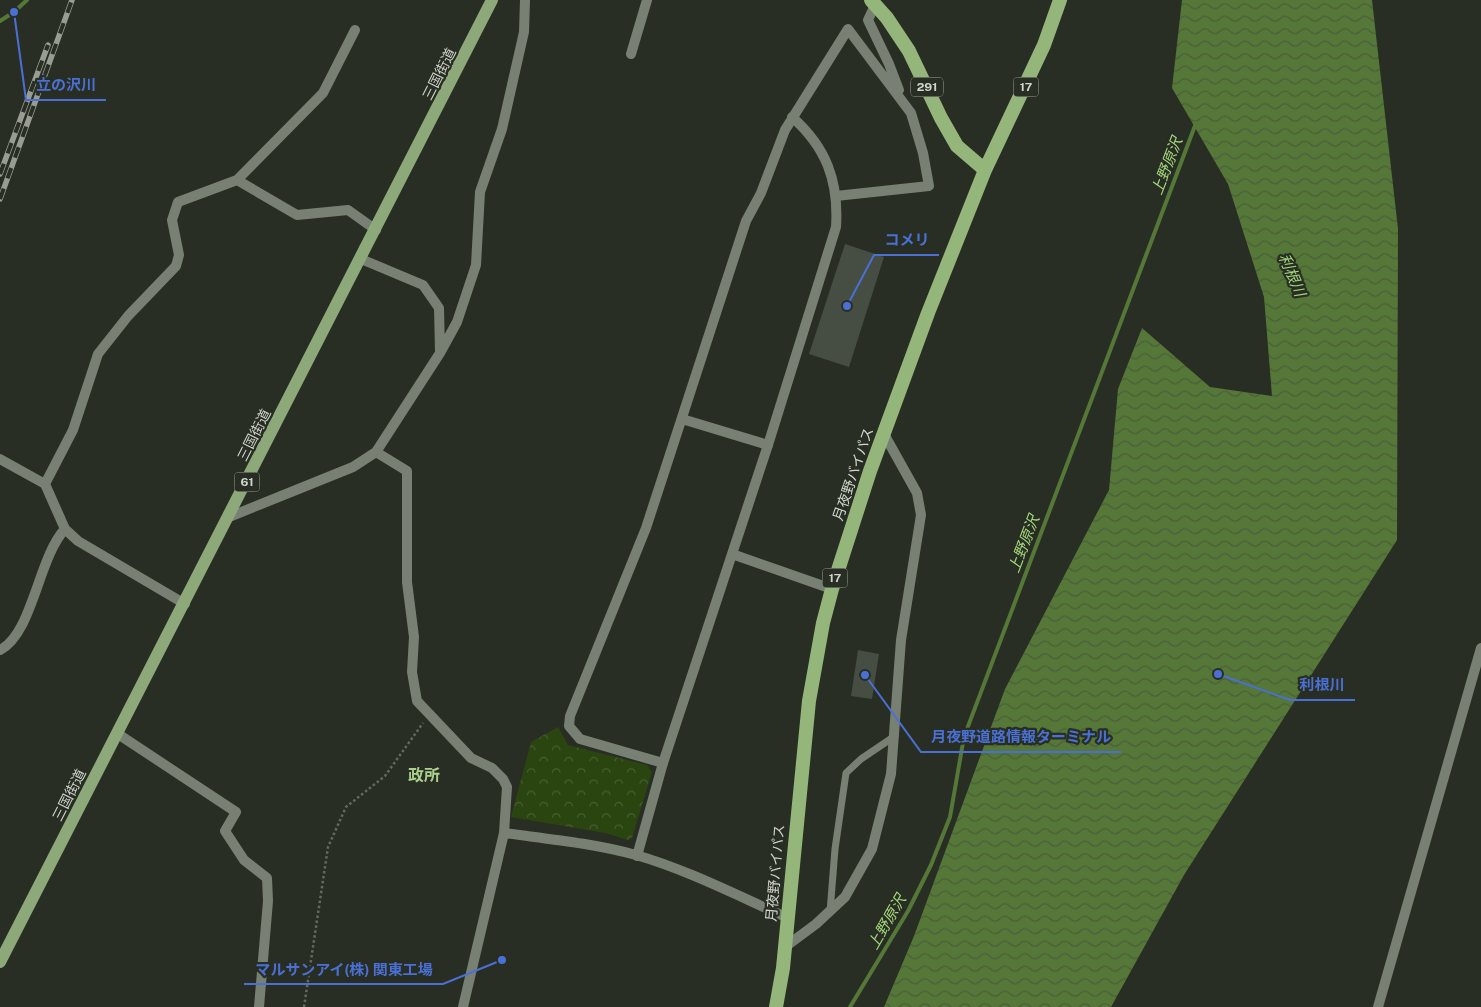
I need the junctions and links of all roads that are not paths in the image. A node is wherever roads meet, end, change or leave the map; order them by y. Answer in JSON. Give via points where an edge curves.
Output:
{"nodes":[{"id":1,"x":492,"y":0,"type":"edge"},
{"id":2,"x":524,"y":0,"type":"edge"},
{"id":3,"x":647,"y":0,"type":"edge"},
{"id":4,"x":1060,"y":0,"type":"edge"},
{"id":5,"x":873,"y":2,"type":"edge"},
{"id":6,"x":355,"y":30,"type":"dead end"},
{"id":7,"x":630,"y":54,"type":"dead end"},
{"id":8,"x":902,"y":100,"type":"junction"},
{"id":9,"x":792,"y":117,"type":"junction"},
{"id":10,"x":985,"y":170,"type":"junction"},
{"id":11,"x":237,"y":180,"type":"junction"},
{"id":12,"x":836,"y":196,"type":"junction"},
{"id":13,"x":376,"y":230,"type":"junction"},
{"id":14,"x":361,"y":259,"type":"junction"},
{"id":15,"x":440,"y":353,"type":"junction"},
{"id":16,"x":682,"y":419,"type":"junction"},
{"id":17,"x":884,"y":434,"type":"junction"},
{"id":18,"x":768,"y":445,"type":"junction"},
{"id":19,"x":376,"y":452,"type":"junction"},
{"id":20,"x":0,"y":459,"type":"edge"},
{"id":21,"x":45,"y":484,"type":"junction"},
{"id":22,"x":230,"y":517,"type":"junction"},
{"id":23,"x":65,"y":529,"type":"junction"},
{"id":24,"x":732,"y":554,"type":"junction"},
{"id":25,"x":832,"y":590,"type":"junction"},
{"id":26,"x":185,"y":604,"type":"junction"},
{"id":27,"x":1481,"y":648,"type":"edge"},
{"id":28,"x":0,"y":650,"type":"edge"},
{"id":29,"x":118,"y":734,"type":"junction"},
{"id":30,"x":895,"y":736,"type":"junction"},
{"id":31,"x":662,"y":762,"type":"junction"},
{"id":32,"x":504,"y":833,"type":"junction"},
{"id":33,"x":637,"y":856,"type":"junction"},
{"id":34,"x":830,"y":912,"type":"junction"},
{"id":35,"x":788,"y":918,"type":"junction"},
{"id":36,"x":785,"y":947,"type":"junction"},
{"id":37,"x":0,"y":962,"type":"edge"},
{"id":38,"x":259,"y":1007,"type":"edge"},
{"id":39,"x":463,"y":1007,"type":"edge"},
{"id":40,"x":776,"y":1007,"type":"edge"},
{"id":41,"x":1378,"y":1007,"type":"edge"}],
"edges":[{"from":1,"to":13,"type":"main road","name":"三国街道","number":"61"},
{"from":2,"to":15,"type":"street","via":[[524,32],[502,129],[480,192],[476,265],[456,322]]},
{"from":3,"to":7,"type":"street"},
{"from":4,"to":10,"type":"highway","number":"17","via":[[1022,97]]},
{"from":5,"to":8,"type":"street","via":[[868,20]]},
{"from":5,"to":10,"type":"highway","number":"291","via":[[909,51],[957,146]]},
{"from":6,"to":11,"type":"street","via":[[323,92]]},
{"from":8,"to":9,"type":"street","via":[[848,29]]},
{"from":8,"to":12,"type":"street","via":[[917,127],[929,186]]},
{"from":9,"to":12,"type":"street","via":[[809,133],[826,160]]},
{"from":9,"to":16,"type":"street","via":[[746,221]]},
{"from":10,"to":17,"type":"highway","name":"月夜野バイパス","number":"17"},
{"from":11,"to":13,"type":"street","via":[[297,215],[348,210]]},
{"from":11,"to":21,"type":"street","via":[[178,202],[172,220],[179,255],[176,266],[128,316],[98,354],[73,430]]},
{"from":12,"to":18,"type":"street","via":[[836,227],[831,248]]},
{"from":13,"to":14,"type":"main road","name":"三国街道","number":"61"},
{"from":14,"to":15,"type":"street","via":[[423,285],[439,308]]},
{"from":14,"to":22,"type":"main road","name":"三国街道","number":"61"},
{"from":15,"to":19,"type":"street"},
{"from":16,"to":18,"type":"street"},
{"from":16,"to":31,"type":"street","via":[[646,528],[569,720],[580,739]]},
{"from":17,"to":25,"type":"highway","name":"月夜野バイパス","number":"17"},
{"from":17,"to":30,"type":"street","via":[[917,493],[921,515],[901,640]]},
{"from":18,"to":24,"type":"street"},
{"from":19,"to":22,"type":"street","via":[[353,467]]},
{"from":19,"to":32,"type":"street","via":[[407,471],[407,582],[414,637],[412,672],[417,701],[471,758],[492,768],[503,778],[508,795]]},
{"from":20,"to":21,"type":"street"},
{"from":21,"to":23,"type":"street"},
{"from":22,"to":26,"type":"main road","name":"三国街道","number":"61"},
{"from":23,"to":26,"type":"street","via":[[78,541]]},
{"from":23,"to":28,"type":"street","via":[[57,538],[38,578],[32,602],[10,645]]},
{"from":24,"to":25,"type":"street"},
{"from":24,"to":31,"type":"street"},
{"from":25,"to":35,"type":"highway","name":"月夜野バイパス","number":"17","via":[[809,701]]},
{"from":26,"to":29,"type":"main road","name":"三国街道","number":"61"},
{"from":27,"to":41,"type":"street"},
{"from":29,"to":37,"type":"main road","name":"三国街道","number":"61"},
{"from":29,"to":38,"type":"street","via":[[236,812],[225,831],[244,860],[267,878]]},
{"from":30,"to":34,"type":"street","via":[[888,793],[872,849],[845,897]]},
{"from":30,"to":34,"type":"lane","via":[[861,759],[846,774]]},
{"from":31,"to":33,"type":"street"},
{"from":32,"to":33,"type":"street","via":[[595,845]]},
{"from":32,"to":39,"type":"street"},
{"from":33,"to":35,"type":"street","via":[[685,872]]},
{"from":34,"to":36,"type":"street"},
{"from":35,"to":36,"type":"highway","name":"月夜野バイパス","number":"17"},
{"from":36,"to":40,"type":"highway","name":"月夜野バイパス","number":"17"}]}
